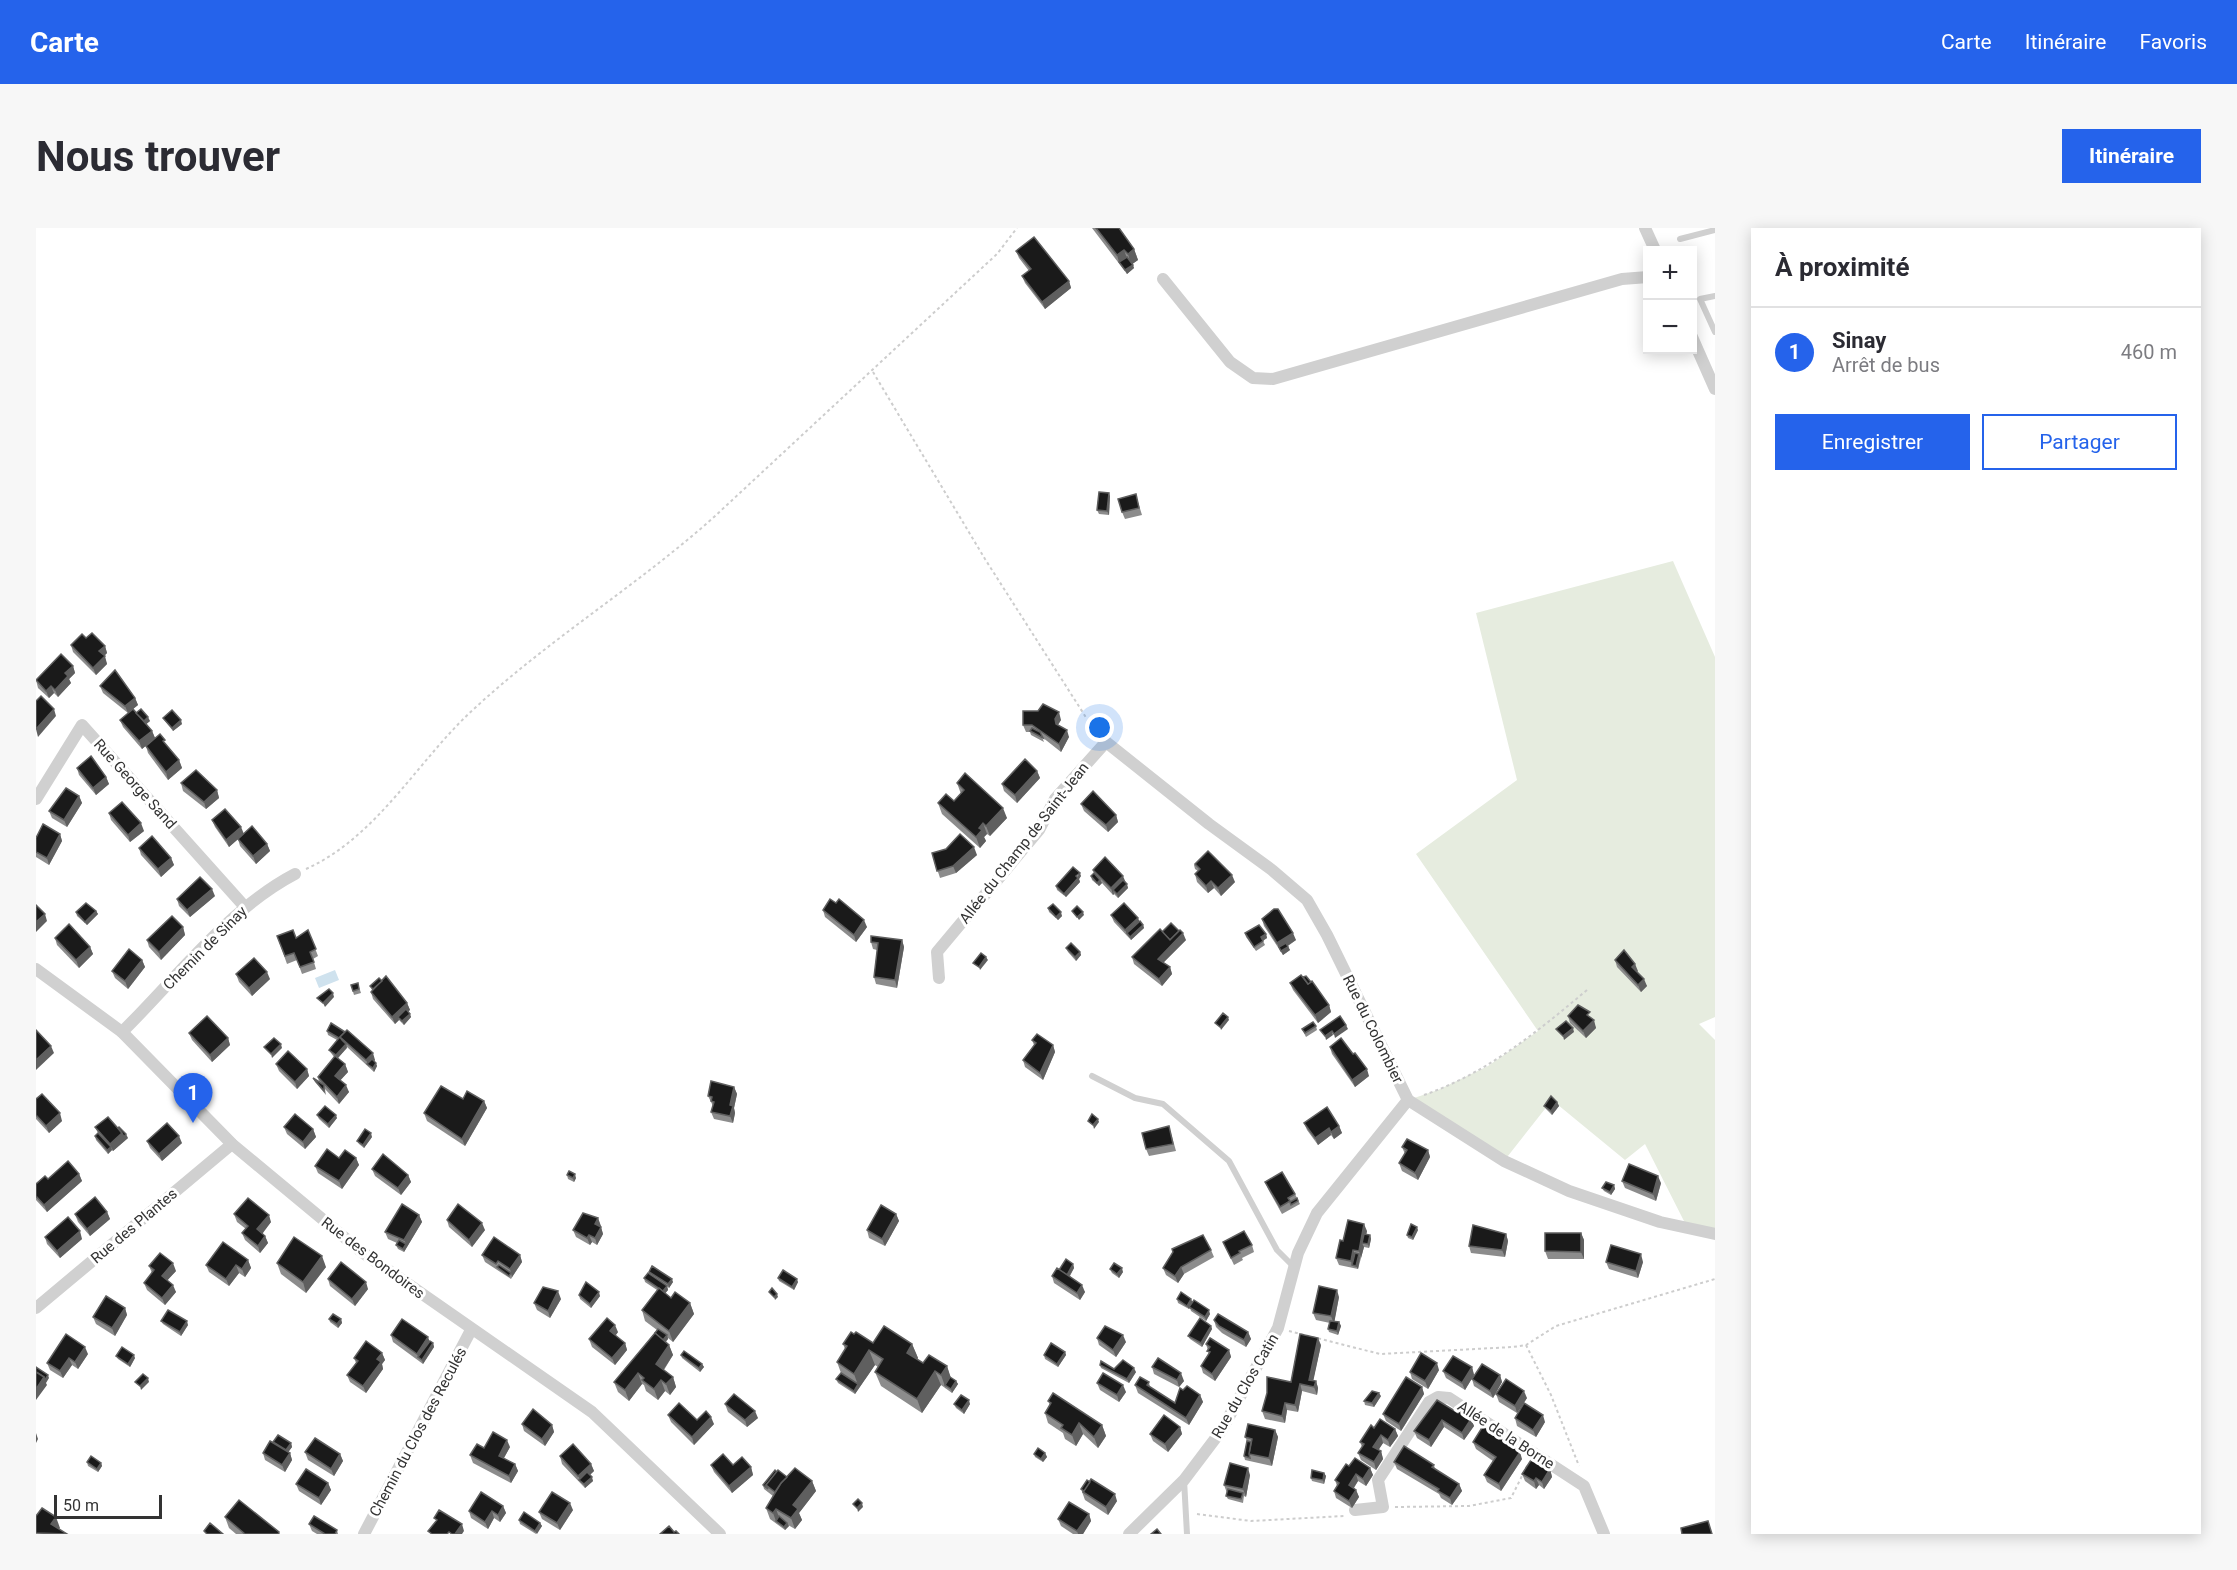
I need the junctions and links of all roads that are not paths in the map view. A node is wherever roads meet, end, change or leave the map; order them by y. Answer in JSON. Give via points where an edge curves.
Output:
{"nodes":[{"id":1,"x":1645,"y":228,"type":"edge"},
{"id":2,"x":1715,"y":230,"type":"edge"},
{"id":3,"x":1680,"y":238,"type":"dead end"},
{"id":4,"x":1653,"y":246,"type":"edge"},
{"id":5,"x":1643,"y":277,"type":"edge"},
{"id":6,"x":1163,"y":279,"type":"dead end"},
{"id":7,"x":1715,"y":296,"type":"edge"},
{"id":8,"x":1715,"y":332,"type":"edge"},
{"id":9,"x":1697,"y":348,"type":"edge"},
{"id":10,"x":1715,"y":389,"type":"edge"},
{"id":11,"x":1095,"y":729,"type":"road end"},
{"id":12,"x":1106,"y":742,"type":"junction"},
{"id":13,"x":36,"y":799,"type":"edge"},
{"id":14,"x":295,"y":874,"type":"road end"},
{"id":15,"x":244,"y":908,"type":"junction"},
{"id":16,"x":36,"y":969,"type":"edge"},
{"id":17,"x":939,"y":978,"type":"dead end"},
{"id":18,"x":122,"y":1032,"type":"junction"},
{"id":19,"x":1092,"y":1076,"type":"dead end"},
{"id":20,"x":1408,"y":1101,"type":"junction"},
{"id":21,"x":232,"y":1144,"type":"junction"},
{"id":22,"x":1715,"y":1234,"type":"edge"},
{"id":23,"x":1294,"y":1266,"type":"junction"},
{"id":24,"x":36,"y":1308,"type":"edge"},
{"id":25,"x":471,"y":1330,"type":"junction"},
{"id":26,"x":1184,"y":1480,"type":"junction"},
{"id":27,"x":1355,"y":1510,"type":"road end"},
{"id":28,"x":364,"y":1534,"type":"edge"},
{"id":29,"x":720,"y":1534,"type":"edge"},
{"id":30,"x":1129,"y":1534,"type":"edge"},
{"id":31,"x":1187,"y":1534,"type":"edge"},
{"id":32,"x":1604,"y":1534,"type":"edge"}],
"edges":[{"from":1,"to":4,"type":"street"},
{"from":2,"to":3,"type":"lane"},
{"from":5,"to":6,"type":"street","via":[[1622,279],[1273,379],[1253,378],[1230,362]]},
{"from":7,"to":8,"type":"lane","via":[[1700,299]]},
{"from":9,"to":10,"type":"street"},
{"from":11,"to":12,"type":"street","name":"Rue du Colombier"},
{"from":12,"to":17,"type":"street","name":"Allée du Champ de Saint-Jean","via":[[1055,799],[1039,830],[937,952]]},
{"from":12,"to":20,"type":"street","name":"Rue du Colombier","via":[[1307,900]]},
{"from":13,"to":15,"type":"street","name":"Rue George Sand","via":[[82,726]]},
{"from":14,"to":15,"type":"street","name":"Chemin de Sinay","via":[[268,888]]},
{"from":15,"to":18,"type":"street","name":"Chemin de Sinay"},
{"from":16,"to":18,"type":"street","name":"Rue des Bondoires"},
{"from":18,"to":21,"type":"street","name":"Rue des Bondoires"},
{"from":19,"to":23,"type":"lane","via":[[1135,1098],[1163,1104],[1229,1161],[1277,1250]]},
{"from":20,"to":22,"type":"street","name":"Rue du Colombier","via":[[1504,1161],[1569,1191],[1660,1222]]},
{"from":20,"to":23,"type":"street","name":"Rue du Clos Catin","via":[[1317,1213]]},
{"from":21,"to":24,"type":"street","name":"Rue des Plantes"},
{"from":21,"to":25,"type":"street","name":"Rue des Bondoires","via":[[362,1252]]},
{"from":23,"to":26,"type":"street","name":"Rue du Clos Catin","via":[[1278,1328],[1221,1431]]},
{"from":25,"to":28,"type":"street","name":"Chemin du Clos des Reculés"},
{"from":25,"to":29,"type":"street","name":"Rue des Bondoires","via":[[592,1412]]},
{"from":26,"to":30,"type":"street","name":"Rue du Clos Catin"},
{"from":26,"to":31,"type":"lane"},
{"from":27,"to":32,"type":"street","name":"Allée de la Borne","via":[[1383,1507],[1378,1480],[1429,1402],[1438,1397],[1449,1398],[1584,1486]]}]}
